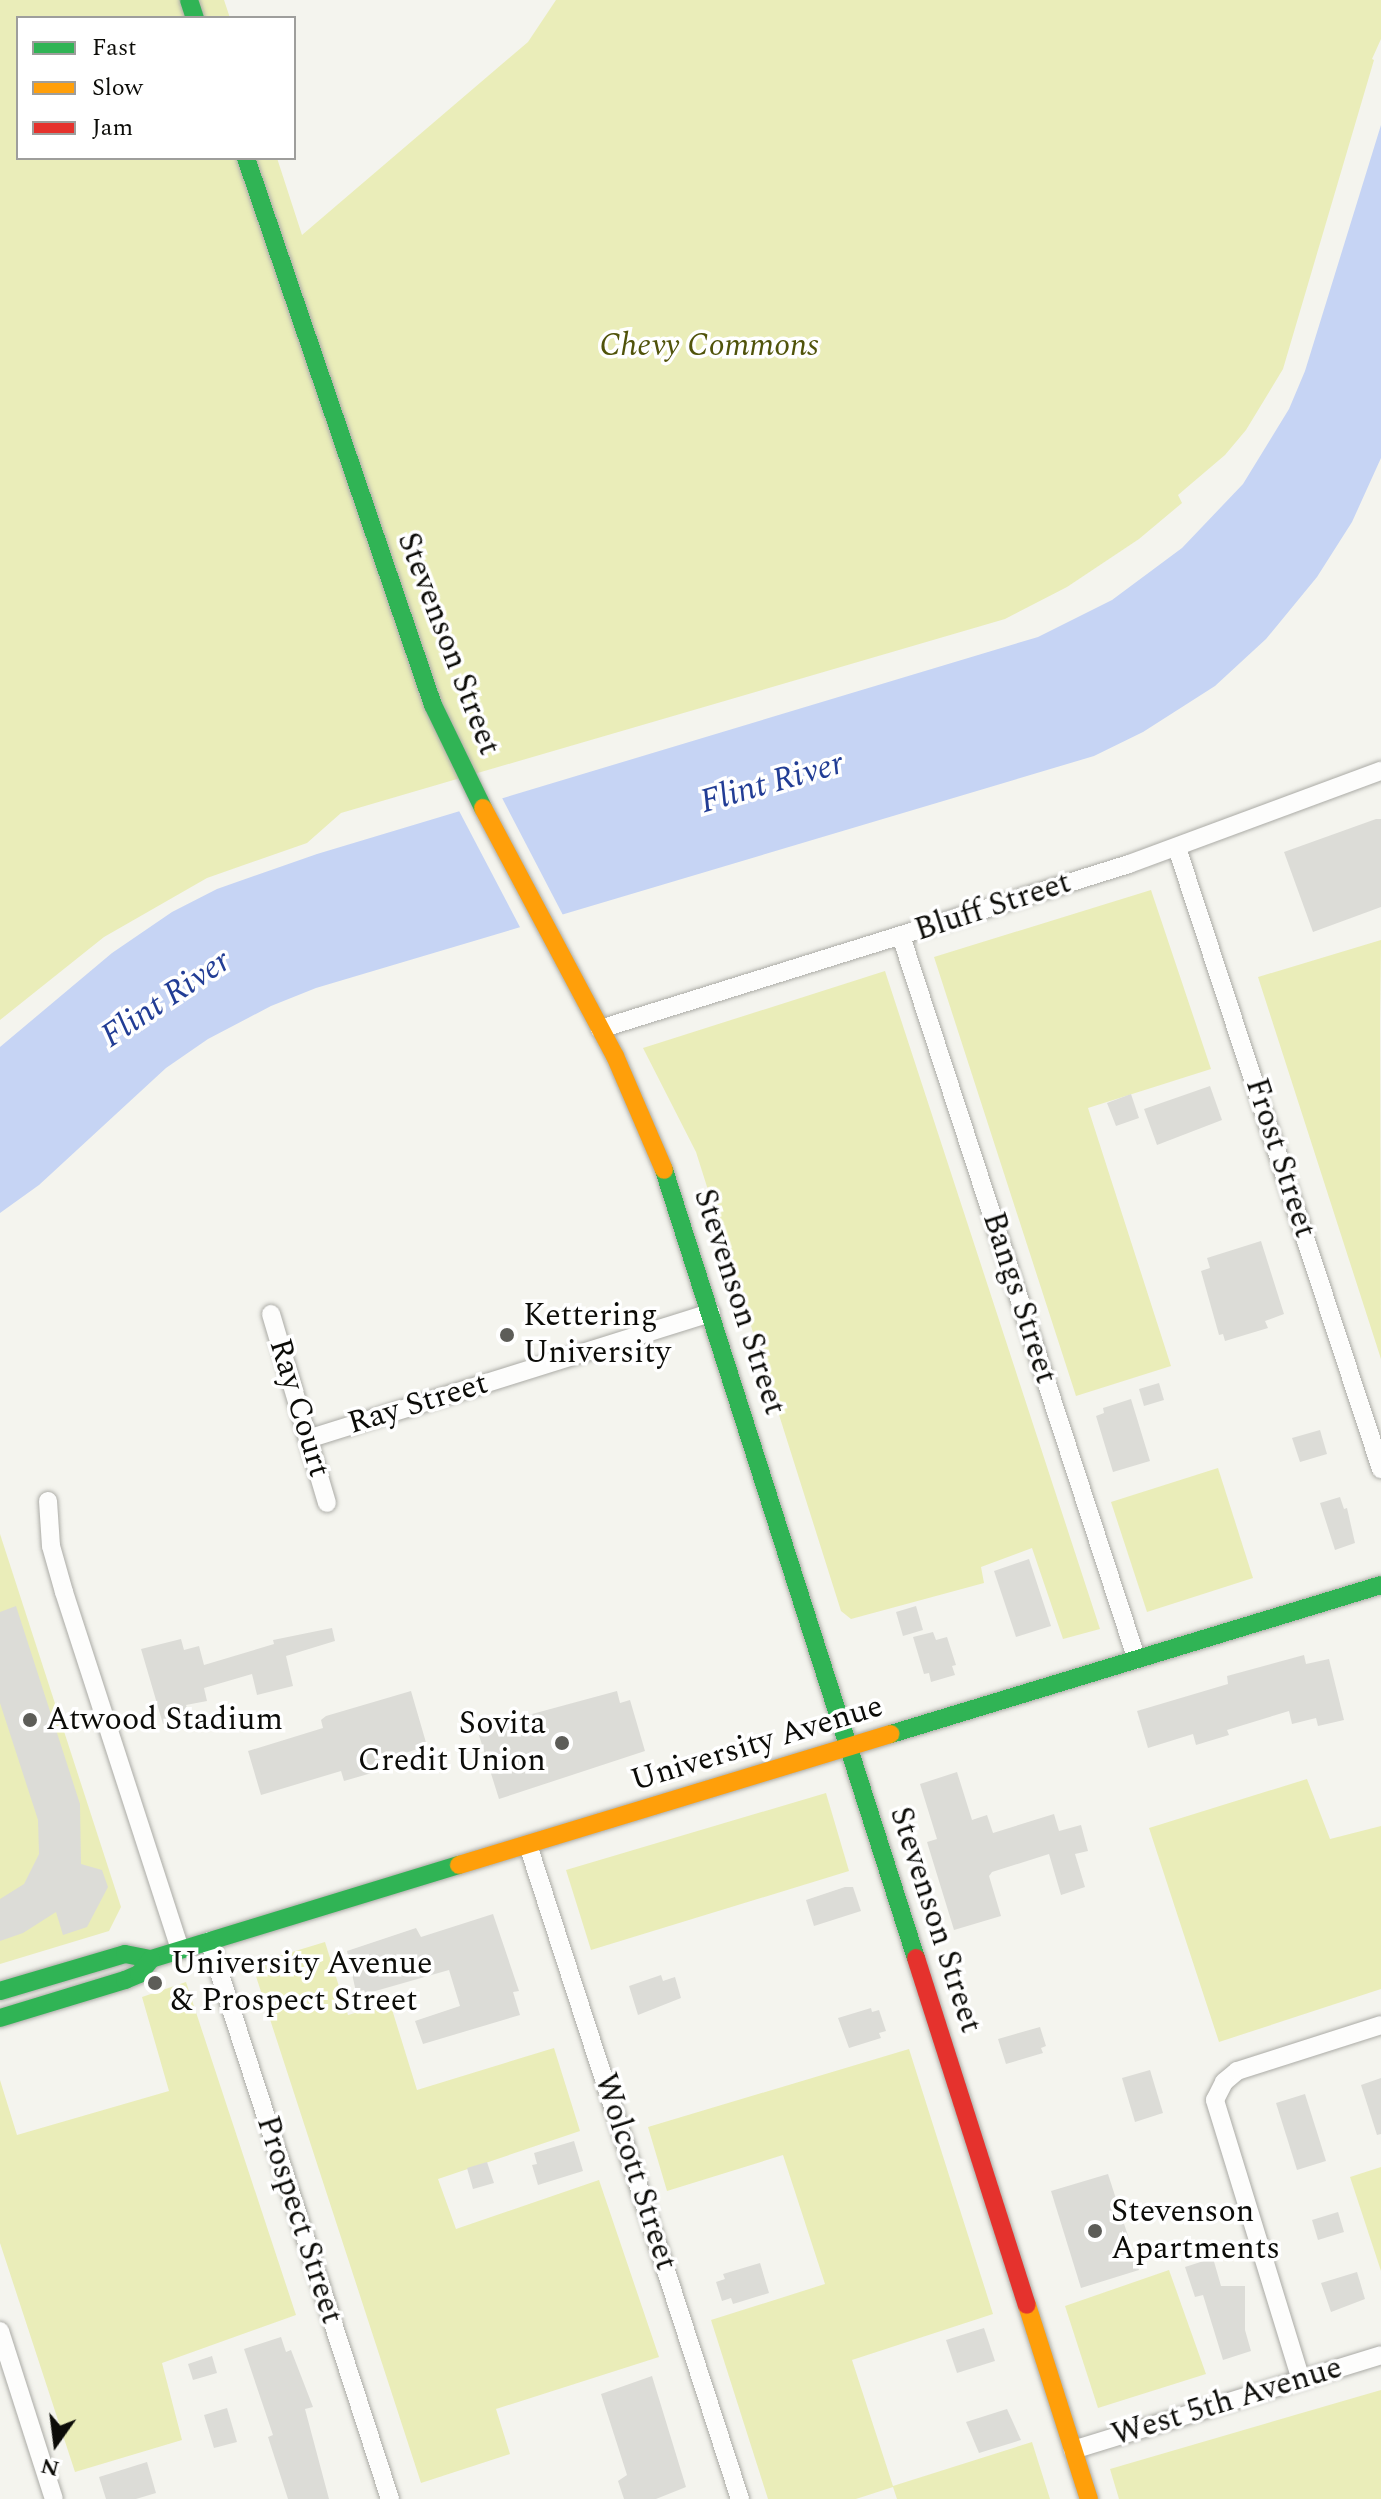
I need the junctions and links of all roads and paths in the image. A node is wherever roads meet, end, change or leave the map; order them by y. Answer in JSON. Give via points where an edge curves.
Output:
{"nodes":[{"id":1,"x":247,"y":160,"type":"edge"},
{"id":2,"x":1381,"y":771,"type":"edge"},
{"id":3,"x":1177,"y":848,"type":"junction"},
{"id":4,"x":901,"y":936,"type":"junction"},
{"id":5,"x":600,"y":1029,"type":"junction"},
{"id":6,"x":711,"y":1313,"type":"junction"},
{"id":7,"x":271,"y":1314,"type":"dead end"},
{"id":8,"x":308,"y":1439,"type":"junction"},
{"id":9,"x":1381,"y":1469,"type":"edge"},
{"id":10,"x":48,"y":1501,"type":"dead end"},
{"id":11,"x":327,"y":1503,"type":"dead end"},
{"id":12,"x":1381,"y":1585,"type":"edge"},
{"id":13,"x":1137,"y":1660,"type":"junction"},
{"id":14,"x":850,"y":1748,"type":"junction"},
{"id":15,"x":528,"y":1845,"type":"junction"},
{"id":16,"x":209,"y":1941,"type":"junction"},
{"id":17,"x":180,"y":1950,"type":"junction"},
{"id":18,"x":151,"y":1959,"type":"junction"},
{"id":19,"x":0,"y":1991,"type":"edge"},
{"id":20,"x":0,"y":2018,"type":"edge"},
{"id":21,"x":1381,"y":2025,"type":"edge"},
{"id":22,"x":0,"y":2331,"type":"edge"},
{"id":23,"x":1381,"y":2355,"type":"edge"},
{"id":24,"x":1301,"y":2380,"type":"junction"},
{"id":25,"x":1073,"y":2450,"type":"junction"},
{"id":26,"x":54,"y":2499,"type":"edge"},
{"id":27,"x":390,"y":2499,"type":"edge"},
{"id":28,"x":740,"y":2499,"type":"edge"},
{"id":29,"x":1089,"y":2499,"type":"edge"}],
"edges":[{"from":1,"to":5,"type":"street","name":"Stevenson Street","via":[[424,684],[464,772]]},
{"from":2,"to":3,"type":"street","name":"Bluff Street"},
{"from":3,"to":4,"type":"street","name":"Bluff Street"},
{"from":3,"to":9,"type":"street","name":"Frost Street"},
{"from":4,"to":5,"type":"street","name":"Bluff Street"},
{"from":4,"to":13,"type":"street","name":"Bangs Street"},
{"from":5,"to":6,"type":"street","name":"Stevenson Street","via":[[651,1135]]},
{"from":6,"to":8,"type":"street","name":"Ray Street"},
{"from":6,"to":14,"type":"street","name":"Stevenson Street"},
{"from":7,"to":8,"type":"street","name":"Ray Court"},
{"from":8,"to":11,"type":"street","name":"Ray Court"},
{"from":10,"to":17,"type":"street","via":[[51,1546],[64,1592]]},
{"from":12,"to":13,"type":"street","name":"University Avenue"},
{"from":13,"to":14,"type":"street","name":"University Avenue"},
{"from":14,"to":15,"type":"street","name":"University Avenue"},
{"from":14,"to":25,"type":"street","name":"Stevenson Street"},
{"from":15,"to":16,"type":"street","name":"University Avenue"},
{"from":15,"to":28,"type":"street","name":"Wolcott Street"},
{"from":16,"to":17,"type":"street","name":"University Avenue"},
{"from":16,"to":27,"type":"street","name":"Prospect Street"},
{"from":17,"to":18,"type":"street","name":"University Avenue"},
{"from":18,"to":19,"type":"street","name":"University Avenue","via":[[125,1954]]},
{"from":18,"to":20,"type":"street","name":"University Avenue","via":[[139,1974],[125,1980]]},
{"from":21,"to":24,"type":"street","via":[[1244,2068],[1220,2088],[1215,2107]]},
{"from":22,"to":26,"type":"street"},
{"from":23,"to":24,"type":"street","name":"West 5th Avenue"},
{"from":24,"to":25,"type":"street","name":"West 5th Avenue"},
{"from":25,"to":29,"type":"street","name":"Stevenson Street"}]}
